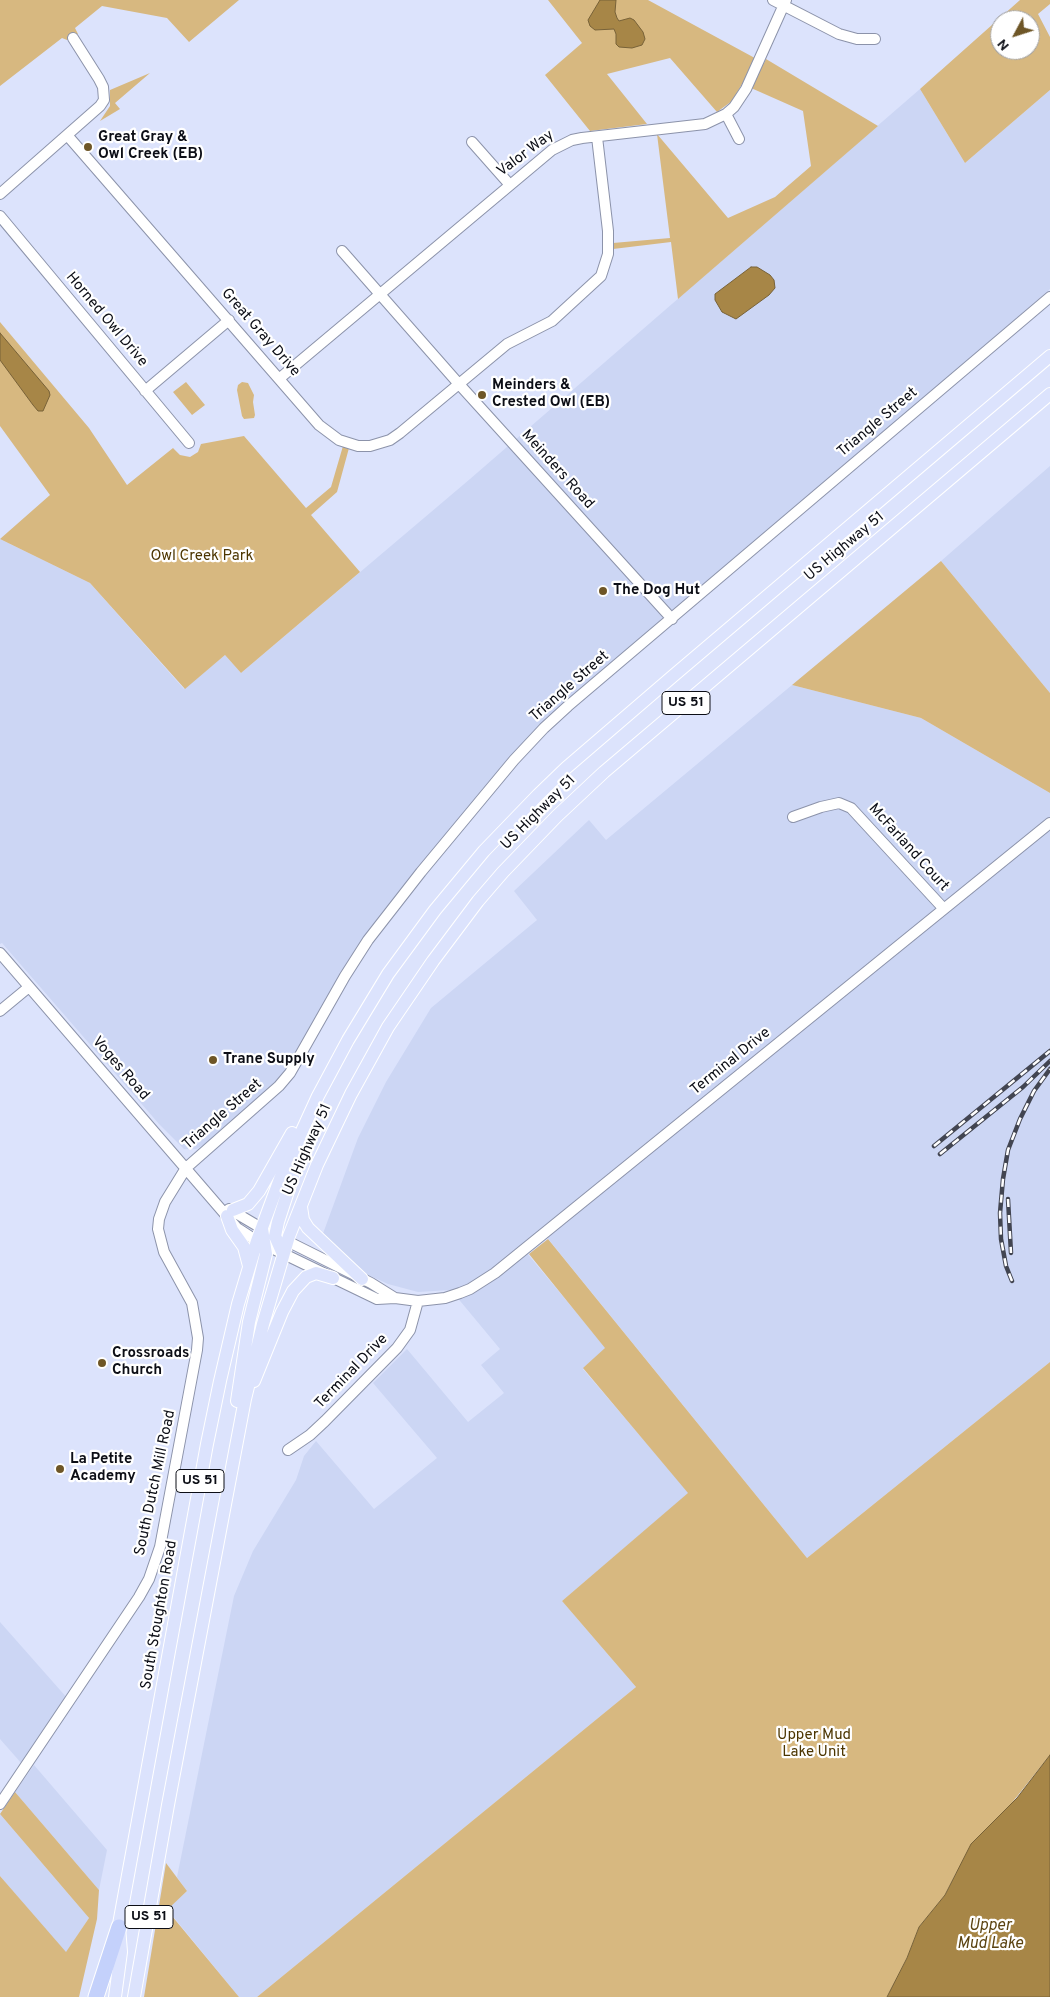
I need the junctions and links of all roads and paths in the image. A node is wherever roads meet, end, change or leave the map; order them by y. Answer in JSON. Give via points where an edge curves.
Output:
{"nodes":[{"id":1,"x":773,"y":0,"type":"edge"},
{"id":2,"x":784,"y":3,"type":"edge"},
{"id":3,"x":73,"y":38,"type":"dead end"},
{"id":4,"x":875,"y":39,"type":"dead end"},
{"id":5,"x":726,"y":114,"type":"junction"},
{"id":6,"x":67,"y":135,"type":"junction"},
{"id":7,"x":597,"y":137,"type":"junction"},
{"id":8,"x":739,"y":139,"type":"dead end"},
{"id":9,"x":472,"y":142,"type":"dead end"},
{"id":10,"x":510,"y":185,"type":"junction"},
{"id":11,"x":0,"y":194,"type":"edge"},
{"id":12,"x":0,"y":216,"type":"edge"},
{"id":13,"x":342,"y":251,"type":"dead end"},
{"id":14,"x":380,"y":293,"type":"junction"},
{"id":15,"x":1050,"y":297,"type":"edge"},
{"id":16,"x":229,"y":320,"type":"junction"},
{"id":17,"x":1050,"y":356,"type":"edge"},
{"id":18,"x":280,"y":378,"type":"junction"},
{"id":19,"x":458,"y":383,"type":"junction"},
{"id":20,"x":145,"y":391,"type":"junction"},
{"id":21,"x":1050,"y":394,"type":"edge"},
{"id":22,"x":189,"y":443,"type":"dead end"},
{"id":23,"x":672,"y":619,"type":"junction"},
{"id":24,"x":793,"y":817,"type":"dead end"},
{"id":25,"x":1050,"y":823,"type":"edge"},
{"id":26,"x":944,"y":909,"type":"junction"},
{"id":27,"x":0,"y":954,"type":"edge"},
{"id":28,"x":29,"y":987,"type":"junction"},
{"id":29,"x":0,"y":1011,"type":"edge"},
{"id":30,"x":318,"y":1096,"type":"junction"},
{"id":31,"x":312,"y":1109,"type":"junction"},
{"id":32,"x":186,"y":1168,"type":"junction"},
{"id":33,"x":301,"y":1205,"type":"junction"},
{"id":34,"x":230,"y":1213,"type":"junction"},
{"id":35,"x":275,"y":1236,"type":"junction"},
{"id":36,"x":261,"y":1238,"type":"junction"},
{"id":37,"x":285,"y":1248,"type":"junction"},
{"id":38,"x":249,"y":1266,"type":"junction"},
{"id":39,"x":333,"y":1278,"type":"junction"},
{"id":40,"x":362,"y":1279,"type":"junction"},
{"id":41,"x":395,"y":1298,"type":"junction"},
{"id":42,"x":418,"y":1301,"type":"junction"},
{"id":43,"x":246,"y":1399,"type":"junction"},
{"id":44,"x":242,"y":1415,"type":"junction"},
{"id":45,"x":288,"y":1450,"type":"dead end"},
{"id":46,"x":0,"y":1804,"type":"edge"},
{"id":47,"x":119,"y":1927,"type":"junction"},
{"id":48,"x":96,"y":1997,"type":"edge"},
{"id":49,"x":103,"y":1997,"type":"edge"},
{"id":50,"x":115,"y":1997,"type":"edge"},
{"id":51,"x":134,"y":1997,"type":"edge"}],
"edges":[{"from":1,"to":2,"type":"street"},
{"from":2,"to":4,"type":"street","via":[[839,34]]},
{"from":2,"to":5,"type":"street","name":"Valor Way","via":[[746,89]]},
{"from":3,"to":6,"type":"street","via":[[98,79],[104,100]]},
{"from":5,"to":7,"type":"street","name":"Valor Way","via":[[705,124]]},
{"from":5,"to":8,"type":"street"},
{"from":6,"to":11,"type":"street"},
{"from":6,"to":16,"type":"street","name":"Great Gray Drive"},
{"from":7,"to":10,"type":"street","name":"Valor Way","via":[[582,138],[560,146]]},
{"from":7,"to":19,"type":"street","name":"Great Gray Drive","via":[[608,231],[608,254],[601,276],[552,320],[506,344]]},
{"from":9,"to":10,"type":"street"},
{"from":10,"to":14,"type":"street","name":"Valor Way"},
{"from":12,"to":20,"type":"street","name":"Horned Owl Drive"},
{"from":13,"to":14,"type":"street","name":"Meinders Road"},
{"from":14,"to":18,"type":"street","name":"Valor Way"},
{"from":14,"to":19,"type":"street","name":"Meinders Road"},
{"from":15,"to":23,"type":"street","name":"Triangle Street"},
{"from":16,"to":18,"type":"street","name":"Great Gray Drive"},
{"from":16,"to":20,"type":"street"},
{"from":17,"to":30,"type":"main road","name":"US Highway 51","number":"US 51","via":[[566,768],[517,816],[459,880],[411,943],[368,1007]]},
{"from":18,"to":19,"type":"street","name":"Great Gray Drive","via":[[332,436],[349,444],[370,446],[390,440]]},
{"from":19,"to":23,"type":"street","name":"Meinders Road"},
{"from":20,"to":22,"type":"street","name":"Horned Owl Drive"},
{"from":21,"to":33,"type":"main road","name":"US Highway 51","number":"US 51","via":[[604,772],[517,858],[454,932],[388,1028],[333,1129]]},
{"from":23,"to":32,"type":"street","name":"Triangle Street","via":[[568,706],[514,760],[368,940],[280,1086]]},
{"from":24,"to":26,"type":"street","name":"McFarland Court","via":[[839,803],[851,808]]},
{"from":25,"to":26,"type":"street","name":"Terminal Drive"},
{"from":26,"to":42,"type":"street","name":"Terminal Drive","via":[[494,1273],[460,1293]]},
{"from":27,"to":28,"type":"street","name":"Voges Road"},
{"from":28,"to":29,"type":"street"},
{"from":28,"to":32,"type":"street","name":"Voges Road"},
{"from":30,"to":31,"type":"main road","name":"US Highway 51","number":"US 51"},
{"from":30,"to":34,"type":"main road","via":[[300,1119],[259,1191],[248,1204]]},
{"from":31,"to":35,"type":"main road","via":[[308,1132],[286,1192]]},
{"from":31,"to":36,"type":"main road","name":"US Highway 51","number":"US 51","via":[[280,1179]]},
{"from":32,"to":34,"type":"street","name":"Voges Road"},
{"from":32,"to":46,"type":"street","name":"South Dutch Mill Road","via":[[165,1202],[158,1229],[164,1252],[192,1303],[198,1338],[160,1547],[150,1579],[139,1597]]},
{"from":33,"to":37,"type":"main road","name":"US Highway 51","number":"US 51"},
{"from":33,"to":40,"type":"main road","via":[[308,1228]]},
{"from":34,"to":36,"type":"street","name":"Voges Road"},
{"from":34,"to":38,"type":"main road","via":[[232,1230],[244,1247]]},
{"from":35,"to":36,"type":"street","name":"Voges Road"},
{"from":35,"to":37,"type":"main road"},
{"from":36,"to":37,"type":"street","name":"Voges Road"},
{"from":36,"to":38,"type":"main road","name":"South Stoughton Road","number":"US 51"},
{"from":36,"to":44,"type":"main road","via":[[266,1254],[243,1355],[237,1401]]},
{"from":37,"to":39,"type":"street","name":"Terminal Drive"},
{"from":37,"to":40,"type":"street","name":"Terminal Drive"},
{"from":37,"to":43,"type":"main road","name":"US Highway 51","number":"US 51","via":[[262,1324]]},
{"from":38,"to":47,"type":"main road","name":"South Stoughton Road","number":"US 51","via":[[228,1342],[209,1434]]},
{"from":39,"to":41,"type":"street","name":"Terminal Drive","via":[[377,1299]]},
{"from":39,"to":43,"type":"main road","via":[[316,1273],[306,1277],[293,1291]]},
{"from":40,"to":41,"type":"street","name":"Terminal Drive"},
{"from":41,"to":42,"type":"street","name":"Terminal Drive"},
{"from":42,"to":45,"type":"street","name":"Terminal Drive","via":[[410,1330],[397,1348],[325,1421]]},
{"from":43,"to":44,"type":"main road","number":"US 51"},
{"from":44,"to":51,"type":"main road","number":"US 51"},
{"from":47,"to":48,"type":"highway"},
{"from":47,"to":49,"type":"main road","name":"South Stoughton Road","number":"US 51"},
{"from":47,"to":50,"type":"main road","via":[[121,1952]]}]}
